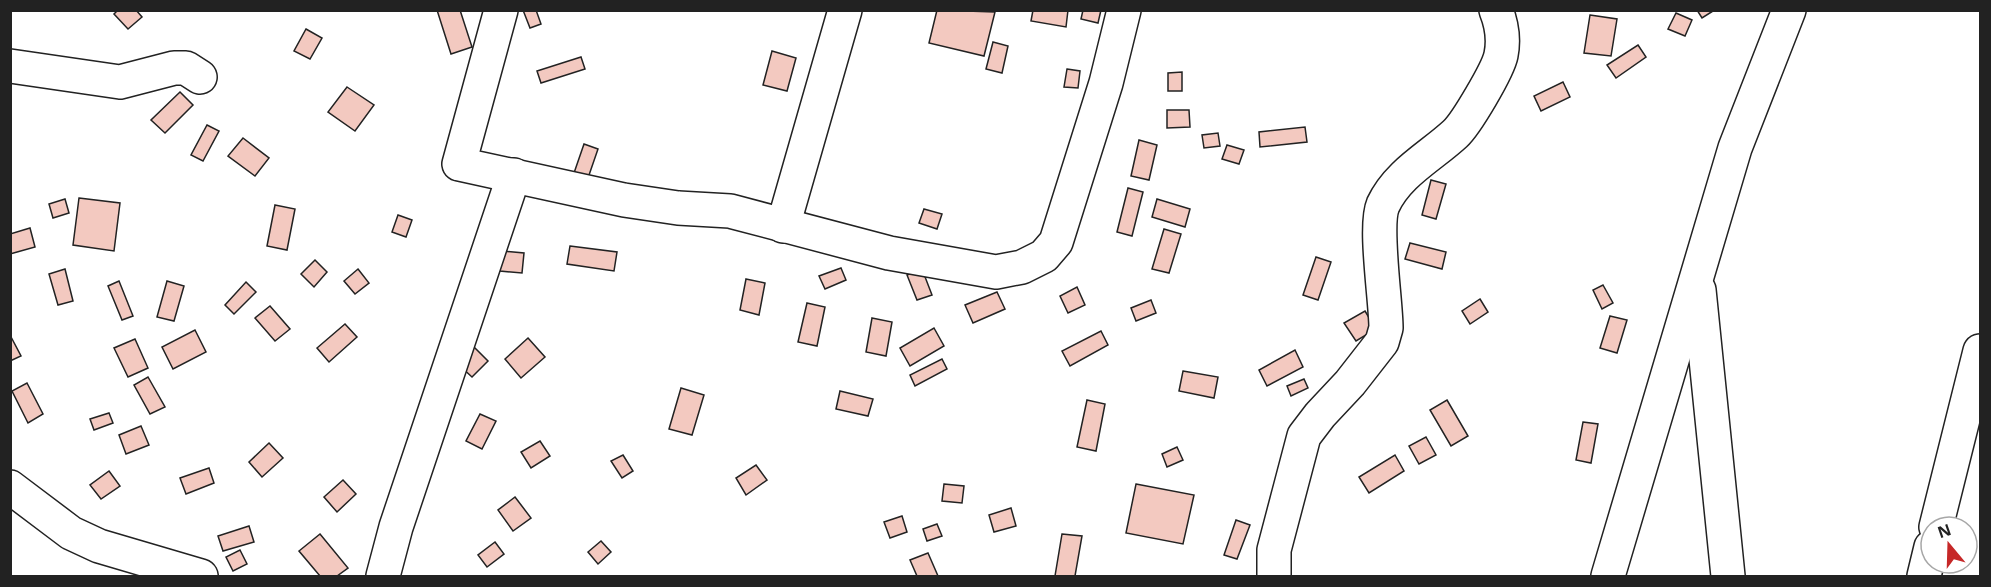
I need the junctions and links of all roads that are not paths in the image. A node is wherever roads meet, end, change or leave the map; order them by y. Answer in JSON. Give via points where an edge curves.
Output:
{"nodes":[{"id":1,"x":501,"y":10,"type":"edge"},
{"id":2,"x":845,"y":10,"type":"edge"},
{"id":3,"x":1124,"y":10,"type":"edge"},
{"id":4,"x":1496,"y":10,"type":"edge"},
{"id":5,"x":1789,"y":10,"type":"edge"},
{"id":6,"x":10,"y":66,"type":"edge"},
{"id":7,"x":200,"y":76,"type":"dead end"},
{"id":8,"x":513,"y":175,"type":"junction"},
{"id":9,"x":783,"y":226,"type":"junction"},
{"id":10,"x":1698,"y":273,"type":"junction"},
{"id":11,"x":1980,"y":355,"type":"edge"},
{"id":12,"x":14,"y":496,"type":"edge"},
{"id":13,"x":1939,"y":515,"type":"edge"},
{"id":14,"x":201,"y":576,"type":"edge"},
{"id":15,"x":383,"y":576,"type":"edge"},
{"id":16,"x":1274,"y":576,"type":"edge"},
{"id":17,"x":1608,"y":576,"type":"edge"},
{"id":18,"x":1728,"y":576,"type":"edge"}],
"edges":[{"from":1,"to":8,"type":"street","via":[[459,164]]},
{"from":2,"to":9,"type":"street"},
{"from":3,"to":9,"type":"street","via":[[1106,83],[1056,242],[1044,256],[1022,267],[996,272],[889,253]]},
{"from":4,"to":16,"type":"street","via":[[1503,38],[1500,58],[1475,106],[1456,133],[1400,180],[1382,206],[1386,328],[1382,342],[1304,436],[1274,550]]},
{"from":5,"to":10,"type":"street","via":[[1735,148]]},
{"from":6,"to":7,"type":"street","via":[[120,82],[174,68],[186,68]]},
{"from":8,"to":9,"type":"street","via":[[624,200],[730,212]]},
{"from":8,"to":15,"type":"street"},
{"from":10,"to":17,"type":"street"},
{"from":10,"to":18,"type":"street"},
{"from":11,"to":13,"type":"street"},
{"from":12,"to":14,"type":"street","via":[[71,534]]}]}
